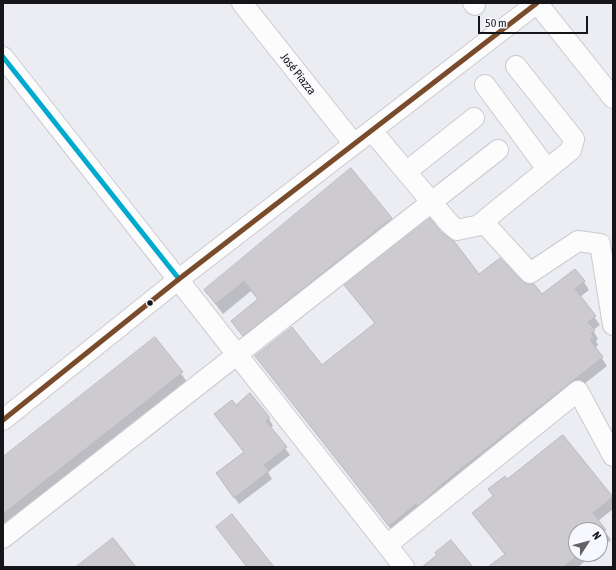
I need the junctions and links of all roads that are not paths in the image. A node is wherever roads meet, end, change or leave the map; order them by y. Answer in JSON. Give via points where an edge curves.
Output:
{"nodes":[{"id":1,"x":242,"y":3,"type":"edge"},
{"id":2,"x":537,"y":3,"type":"edge"},
{"id":3,"x":3,"y":57,"type":"edge"},
{"id":4,"x":516,"y":66,"type":"dead end"},
{"id":5,"x":485,"y":85,"type":"dead end"},
{"id":6,"x":613,"y":98,"type":"edge"},
{"id":7,"x":474,"y":118,"type":"dead end"},
{"id":8,"x":372,"y":130,"type":"junction"},
{"id":9,"x":354,"y":144,"type":"junction"},
{"id":10,"x":498,"y":150,"type":"dead end"},
{"id":11,"x":547,"y":169,"type":"junction"},
{"id":12,"x":406,"y":172,"type":"junction"},
{"id":13,"x":431,"y":203,"type":"junction"},
{"id":14,"x":480,"y":224,"type":"junction"},
{"id":15,"x":179,"y":279,"type":"junction"},
{"id":16,"x":613,"y":325,"type":"edge"},
{"id":17,"x":238,"y":355,"type":"junction"},
{"id":18,"x":3,"y":420,"type":"edge"},
{"id":19,"x":613,"y":456,"type":"edge"},
{"id":20,"x":3,"y":538,"type":"edge"},
{"id":21,"x":387,"y":545,"type":"junction"},
{"id":22,"x":404,"y":567,"type":"edge"}],
"edges":[{"from":1,"to":9,"type":"street","name":"José Piazza"},
{"from":2,"to":6,"type":"street"},
{"from":2,"to":8,"type":"street"},
{"from":3,"to":15,"type":"street"},
{"from":4,"to":11,"type":"street","via":[[574,139],[571,150]]},
{"from":5,"to":11,"type":"street"},
{"from":7,"to":12,"type":"street"},
{"from":8,"to":9,"type":"street"},
{"from":8,"to":12,"type":"street"},
{"from":9,"to":15,"type":"street"},
{"from":10,"to":13,"type":"street"},
{"from":11,"to":14,"type":"street"},
{"from":12,"to":13,"type":"street"},
{"from":13,"to":14,"type":"street","via":[[457,230]]},
{"from":13,"to":17,"type":"street"},
{"from":14,"to":16,"type":"street","via":[[485,224],[530,273],[578,241],[600,244]]},
{"from":15,"to":17,"type":"street"},
{"from":15,"to":18,"type":"street"},
{"from":17,"to":20,"type":"street"},
{"from":17,"to":21,"type":"street"},
{"from":19,"to":21,"type":"street","via":[[578,391]]},
{"from":21,"to":22,"type":"street"}]}
